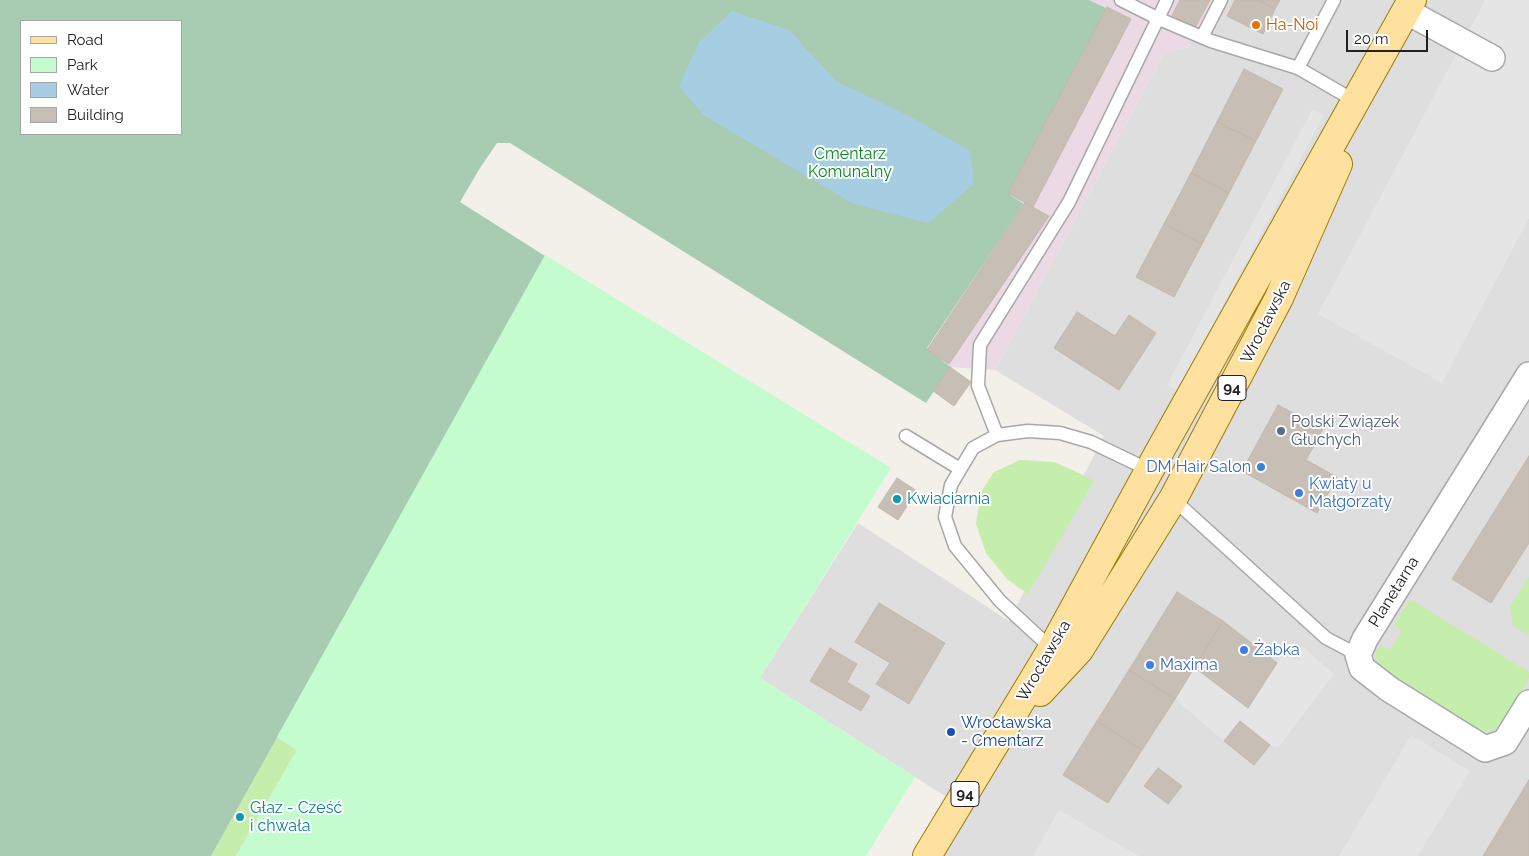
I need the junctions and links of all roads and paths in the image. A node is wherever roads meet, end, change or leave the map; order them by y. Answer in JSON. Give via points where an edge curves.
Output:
{"nodes":[{"id":1,"x":1121,"y":0,"type":"edge"},
{"id":2,"x":1167,"y":0,"type":"edge"},
{"id":3,"x":1221,"y":0,"type":"edge"},
{"id":4,"x":1334,"y":0,"type":"edge"},
{"id":5,"x":1409,"y":6,"type":"edge"},
{"id":6,"x":1158,"y":18,"type":"junction"},
{"id":7,"x":1202,"y":36,"type":"junction"},
{"id":8,"x":1492,"y":58,"type":"dead end"},
{"id":9,"x":1298,"y":68,"type":"junction"},
{"id":10,"x":1355,"y":101,"type":"junction"},
{"id":11,"x":1529,"y":375,"type":"edge"},
{"id":12,"x":997,"y":435,"type":"junction"},
{"id":13,"x":906,"y":436,"type":"dead end"},
{"id":14,"x":960,"y":469,"type":"junction"},
{"id":15,"x":1149,"y":470,"type":"junction"},
{"id":16,"x":1173,"y":499,"type":"junction"},
{"id":17,"x":1052,"y":649,"type":"junction"},
{"id":18,"x":1358,"y":656,"type":"junction"},
{"id":19,"x":1529,"y":703,"type":"edge"},
{"id":20,"x":1003,"y":733,"type":"junction"},
{"id":21,"x":927,"y":856,"type":"edge"}],
"edges":[{"from":1,"to":6,"type":"lane"},
{"from":2,"to":6,"type":"lane"},
{"from":3,"to":7,"type":"lane"},
{"from":4,"to":9,"type":"lane"},
{"from":5,"to":8,"type":"street"},
{"from":5,"to":10,"type":"main road","name":"Wrocławska","number":"94"},
{"from":5,"to":16,"type":"main road","name":"Wrocławska","number":"94","via":[[1279,298]]},
{"from":6,"to":7,"type":"lane"},
{"from":6,"to":12,"type":"lane","via":[[1069,202],[980,345],[978,386]]},
{"from":7,"to":9,"type":"lane"},
{"from":9,"to":10,"type":"lane"},
{"from":10,"to":15,"type":"main road","name":"Wrocławska","number":"94"},
{"from":11,"to":18,"type":"street","name":"Planetarna","via":[[1365,639]]},
{"from":12,"to":14,"type":"lane","via":[[973,448]]},
{"from":12,"to":15,"type":"lane","via":[[1028,431],[1060,433],[1091,442]]},
{"from":13,"to":14,"type":"lane"},
{"from":14,"to":17,"type":"lane","via":[[951,485],[945,516],[955,546],[1000,601]]},
{"from":15,"to":17,"type":"main road","name":"Wrocławska","number":"94"},
{"from":16,"to":18,"type":"lane","via":[[1326,638]]},
{"from":16,"to":20,"type":"main road","name":"Wrocławska","number":"94","via":[[1079,650]]},
{"from":17,"to":20,"type":"main road","name":"Wrocławska","number":"94"},
{"from":18,"to":19,"type":"street","via":[[1362,668],[1389,689],[1485,749],[1505,742]]},
{"from":20,"to":21,"type":"main road","name":"Wrocławska","number":"94"}]}
